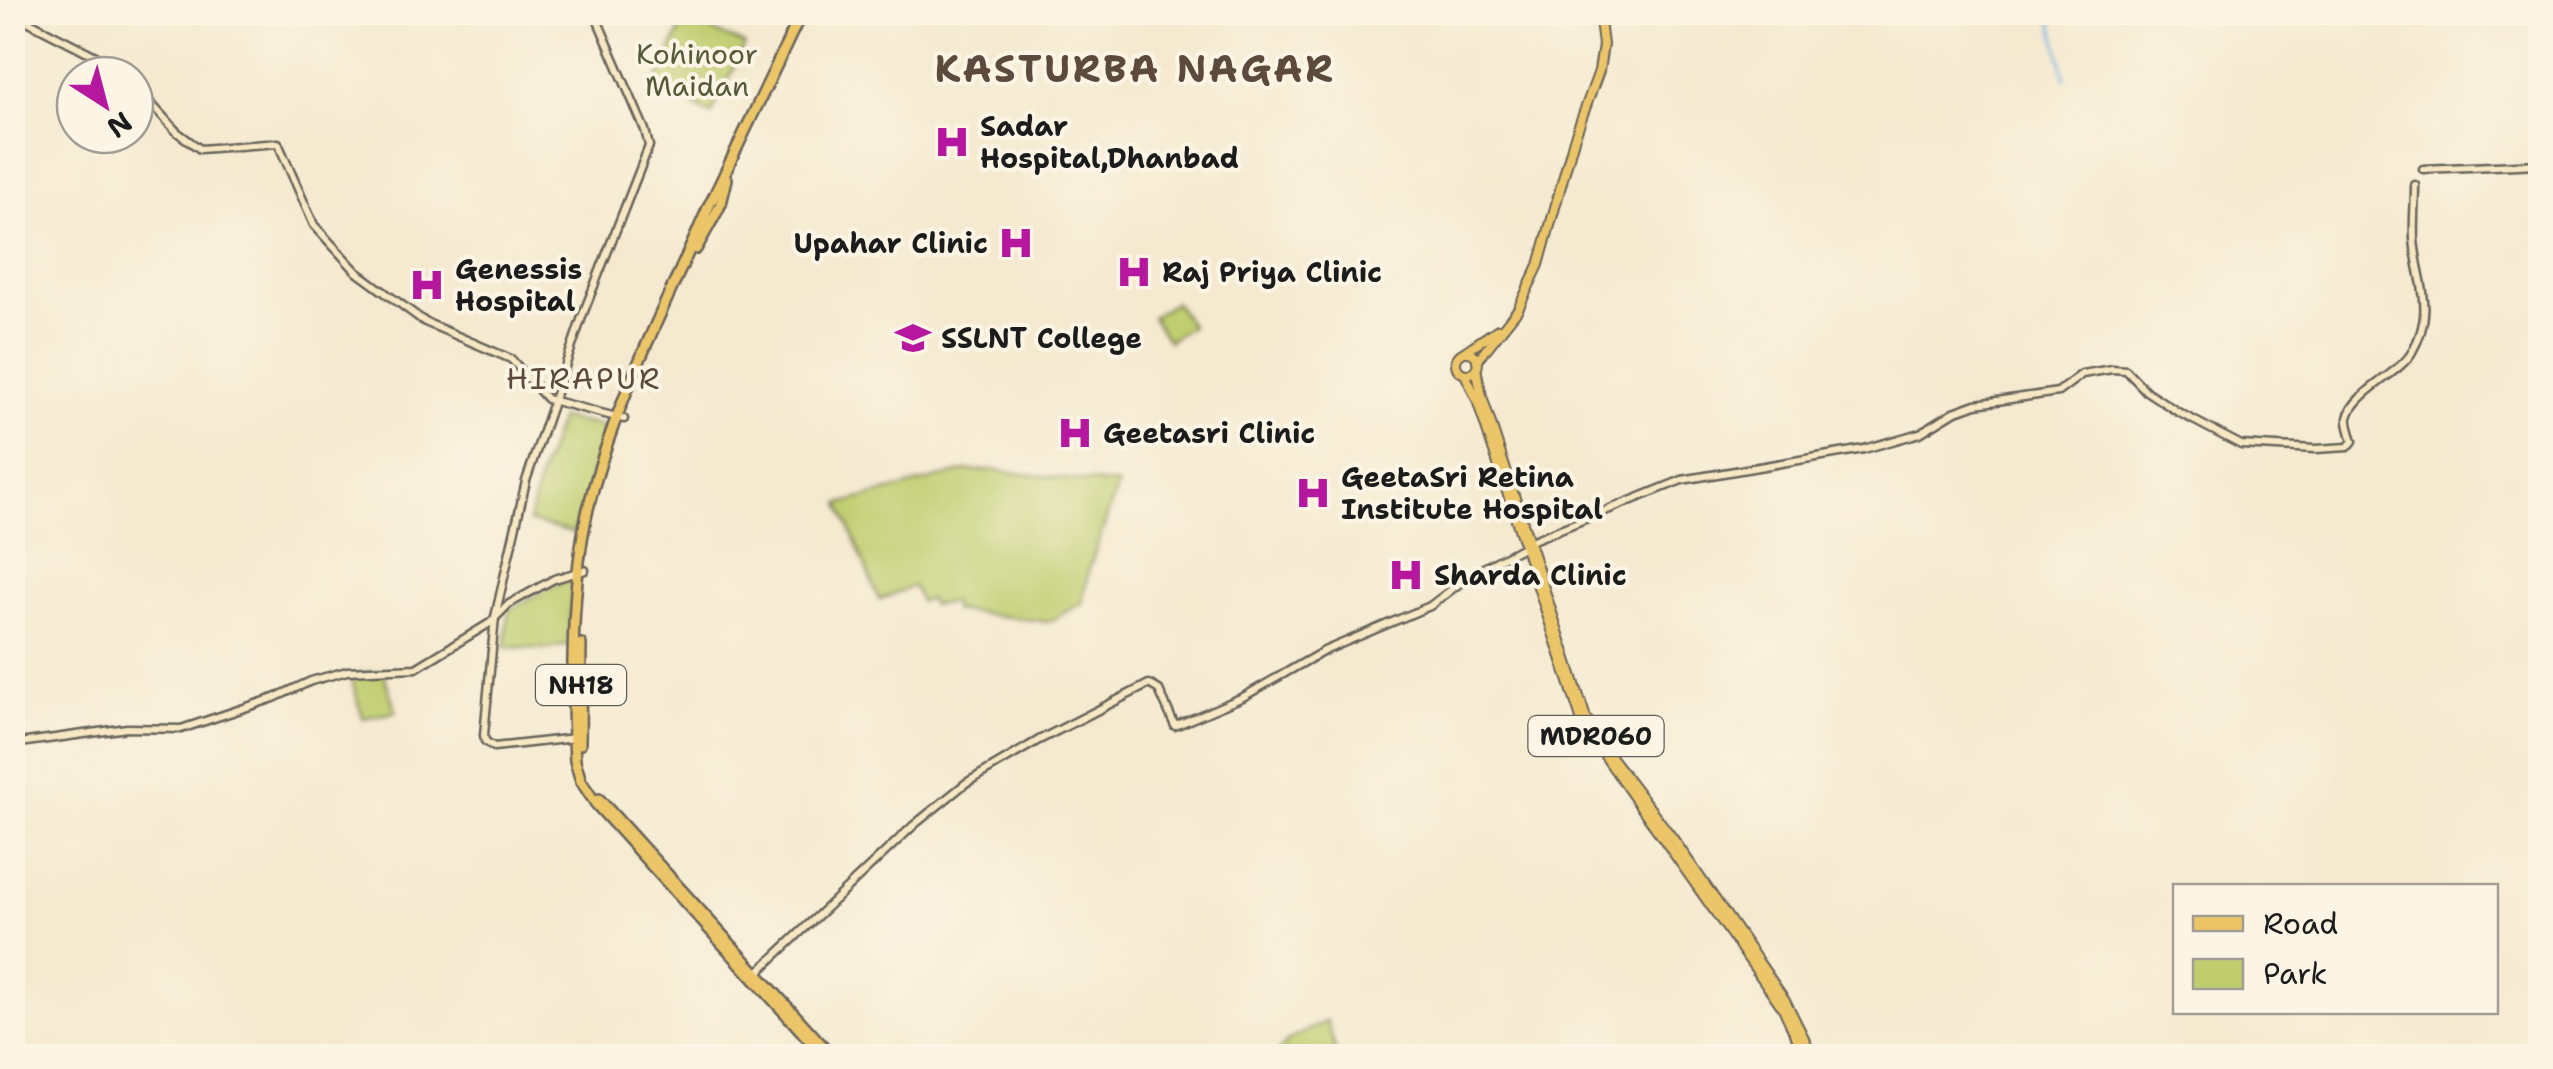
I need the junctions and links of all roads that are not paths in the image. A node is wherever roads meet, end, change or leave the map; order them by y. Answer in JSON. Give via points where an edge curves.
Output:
{"nodes":[{"id":1,"x":594,"y":12,"type":"edge"},
{"id":2,"x":802,"y":12,"type":"edge"},
{"id":3,"x":1599,"y":12,"type":"edge"},
{"id":4,"x":12,"y":13,"type":"edge"},
{"id":5,"x":92,"y":55,"type":"edge"},
{"id":6,"x":155,"y":108,"type":"edge"},
{"id":7,"x":2540,"y":164,"type":"edge"},
{"id":8,"x":2423,"y":170,"type":"dead end"},
{"id":9,"x":2415,"y":184,"type":"dead end"},
{"id":10,"x":1504,"y":325,"type":"junction"},
{"id":11,"x":1460,"y":355,"type":"junction"},
{"id":12,"x":1477,"y":365,"type":"junction"},
{"id":13,"x":1465,"y":374,"type":"junction"},
{"id":14,"x":552,"y":402,"type":"junction"},
{"id":15,"x":622,"y":418,"type":"junction"},
{"id":16,"x":1526,"y":544,"type":"junction"},
{"id":17,"x":582,"y":570,"type":"junction"},
{"id":18,"x":494,"y":617,"type":"junction"},
{"id":19,"x":577,"y":738,"type":"junction"},
{"id":20,"x":12,"y":744,"type":"edge"},
{"id":21,"x":754,"y":975,"type":"junction"},
{"id":22,"x":824,"y":1056,"type":"edge"},
{"id":23,"x":832,"y":1056,"type":"edge"},
{"id":24,"x":1809,"y":1056,"type":"edge"}],
"edges":[{"from":1,"to":14,"type":"street","via":[[649,146]]},
{"from":2,"to":15,"type":"highway","number":"NH18","via":[[646,344]]},
{"from":3,"to":10,"type":"main road","via":[[1599,71],[1533,280]]},
{"from":4,"to":5,"type":"street"},
{"from":6,"to":14,"type":"street","via":[[200,150],[278,142],[319,234],[357,272],[425,322],[511,358]]},
{"from":7,"to":8,"type":"street"},
{"from":9,"to":16,"type":"street","via":[[2414,241],[2425,290],[2421,327],[2412,354],[2350,412],[2348,446],[2242,445],[2178,412],[2126,370],[2112,368],[2082,374],[2058,392],[1976,404],[1920,433],[1864,449],[1682,480]]},
{"from":10,"to":11,"type":"main road"},
{"from":10,"to":12,"type":"main road"},
{"from":11,"to":12,"type":"main road","via":[[1471,353]]},
{"from":11,"to":13,"type":"main road","number":"MDR060","via":[[1456,366]]},
{"from":12,"to":13,"type":"main road"},
{"from":12,"to":16,"type":"main road","number":"MDR060"},
{"from":13,"to":16,"type":"main road","number":"MDR060"},
{"from":14,"to":15,"type":"street"},
{"from":14,"to":18,"type":"street"},
{"from":15,"to":17,"type":"highway","number":"NH18","via":[[589,507]]},
{"from":16,"to":21,"type":"street","via":[[1430,606],[1324,651],[1243,698],[1175,726],[1159,690],[1149,684],[982,772],[914,825]]},
{"from":16,"to":24,"type":"main road","number":"MDR060","via":[[1586,718],[1785,1000]]},
{"from":17,"to":18,"type":"street"},
{"from":17,"to":19,"type":"highway","number":"NH18"},
{"from":18,"to":19,"type":"street","via":[[485,741],[494,747]]},
{"from":18,"to":20,"type":"street","via":[[416,668],[347,671],[181,728],[127,728]]},
{"from":19,"to":21,"type":"highway","number":"NH18","via":[[575,760],[586,791]]},
{"from":21,"to":22,"type":"highway","number":"NH18"},
{"from":21,"to":23,"type":"highway","number":"NH18"}]}
